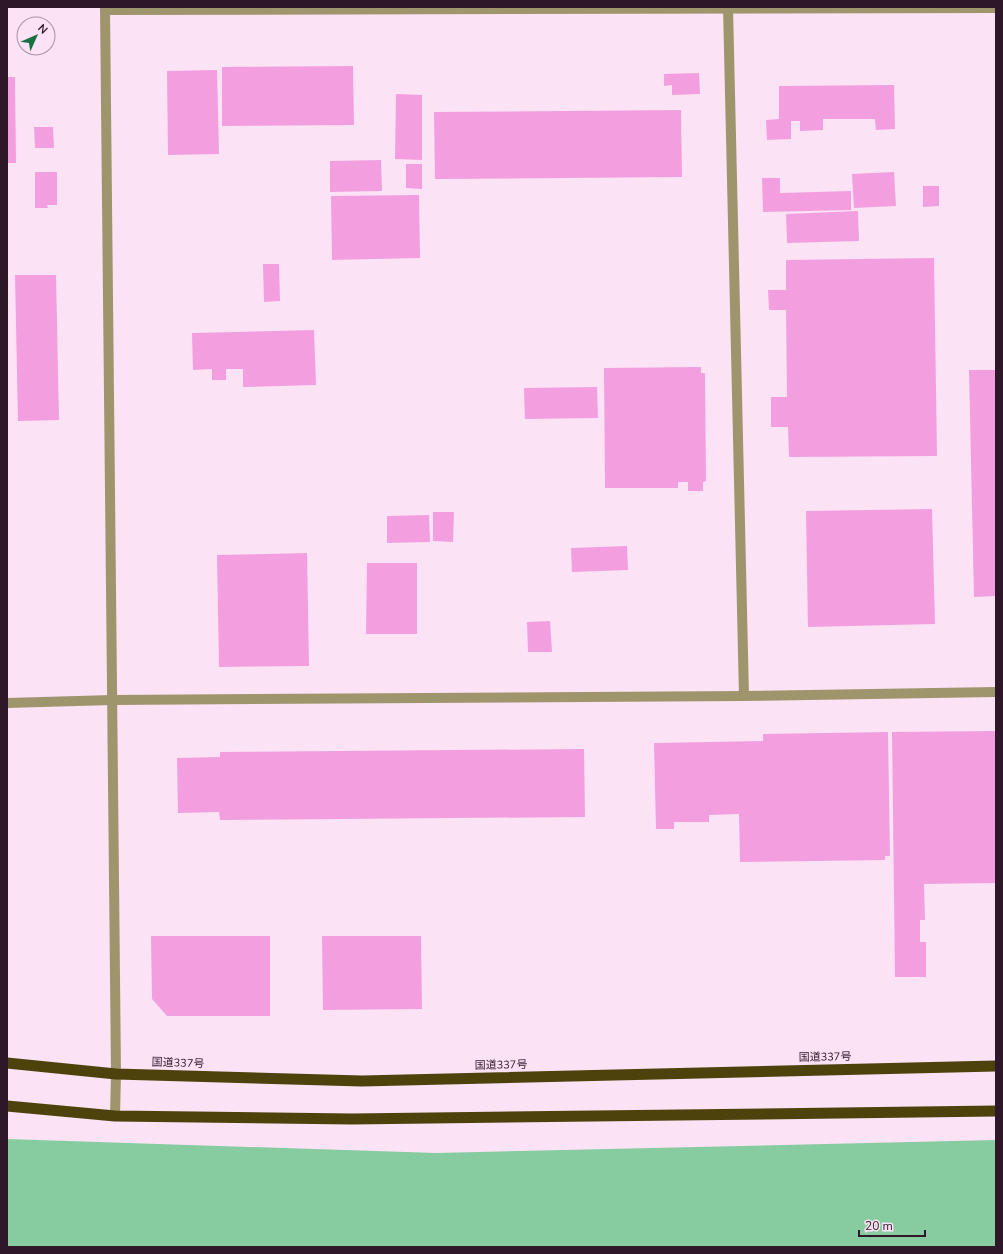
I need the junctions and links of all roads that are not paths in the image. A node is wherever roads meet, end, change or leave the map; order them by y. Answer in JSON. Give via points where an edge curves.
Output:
{"nodes":[{"id":1,"x":105,"y":8,"type":"edge"},
{"id":2,"x":728,"y":8,"type":"edge"},
{"id":3,"x":996,"y":8,"type":"edge"},
{"id":4,"x":996,"y":692,"type":"edge"},
{"id":5,"x":744,"y":696,"type":"junction"},
{"id":6,"x":112,"y":700,"type":"junction"},
{"id":7,"x":7,"y":703,"type":"edge"},
{"id":8,"x":7,"y":1063,"type":"edge"},
{"id":9,"x":996,"y":1066,"type":"edge"},
{"id":10,"x":116,"y":1074,"type":"junction"},
{"id":11,"x":7,"y":1106,"type":"edge"},
{"id":12,"x":996,"y":1111,"type":"edge"},
{"id":13,"x":115,"y":1116,"type":"junction"}],
"edges":[{"from":1,"to":2,"type":"street"},
{"from":1,"to":6,"type":"street"},
{"from":2,"to":3,"type":"street"},
{"from":2,"to":5,"type":"street"},
{"from":4,"to":5,"type":"street"},
{"from":5,"to":6,"type":"street"},
{"from":6,"to":7,"type":"street"},
{"from":6,"to":10,"type":"street"},
{"from":8,"to":10,"type":"highway","name":"国道337号"},
{"from":9,"to":10,"type":"highway","name":"国道337号","via":[[362,1081]]},
{"from":10,"to":13,"type":"street"},
{"from":11,"to":13,"type":"highway"},
{"from":12,"to":13,"type":"highway","via":[[352,1119]]}]}
